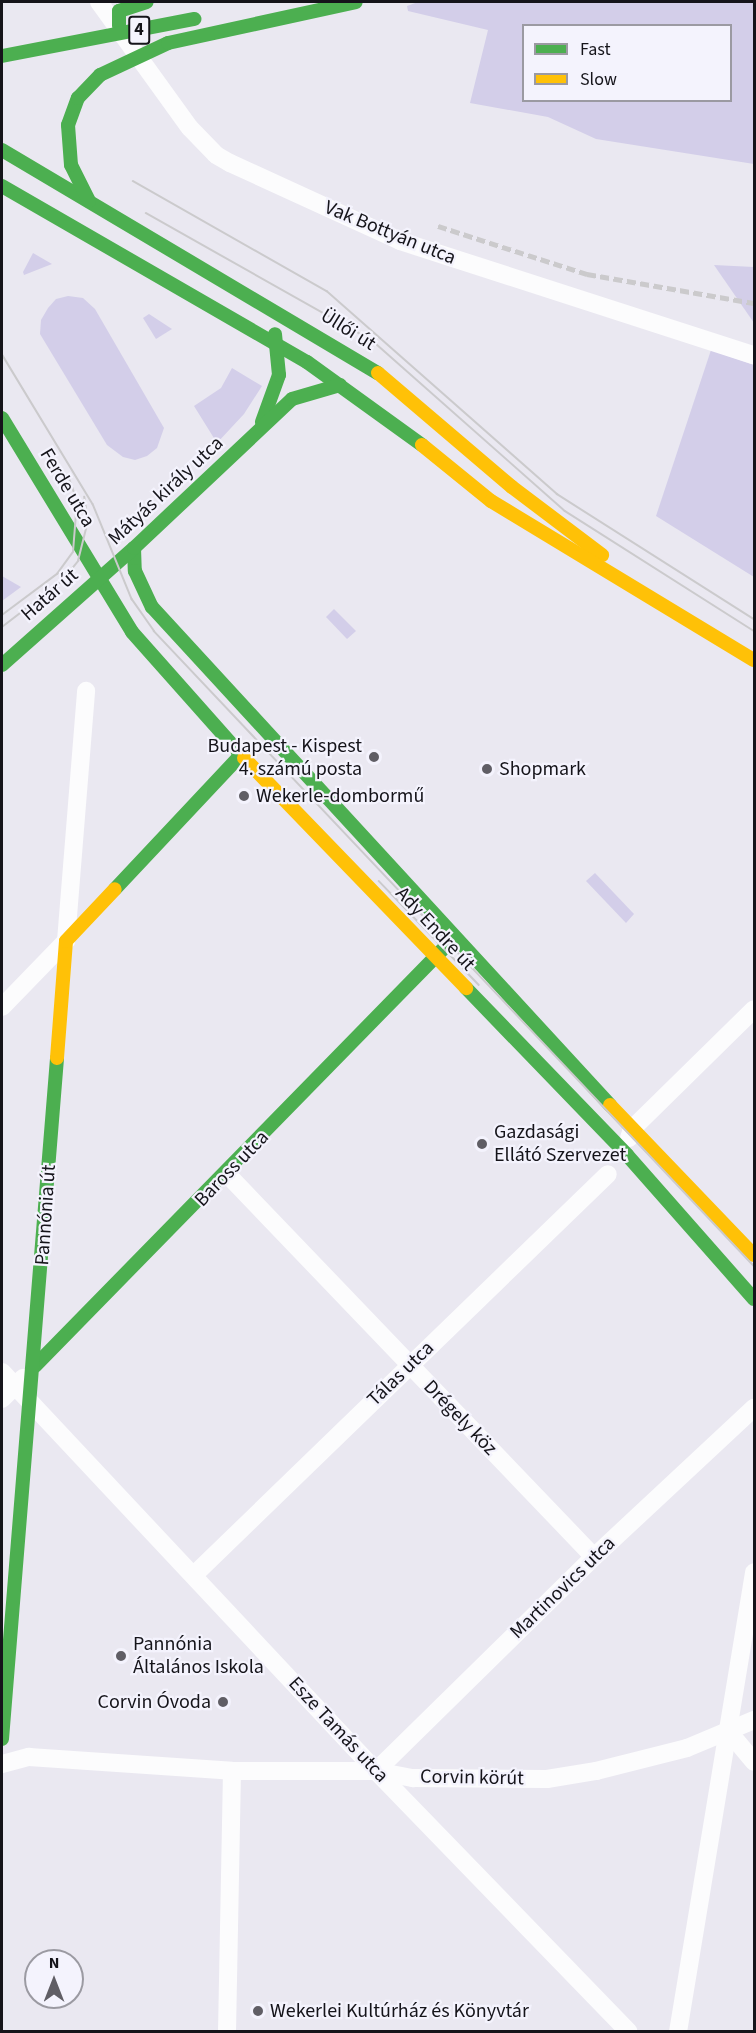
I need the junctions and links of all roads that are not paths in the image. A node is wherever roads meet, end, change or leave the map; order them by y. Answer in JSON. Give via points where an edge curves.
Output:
{"nodes":[{"id":1,"x":99,"y":2,"type":"edge"},
{"id":2,"x":147,"y":2,"type":"edge"},
{"id":3,"x":356,"y":2,"type":"edge"},
{"id":4,"x":207,"y":16,"type":"dead end"},
{"id":5,"x":119,"y":26,"type":"junction"},
{"id":6,"x":136,"y":55,"type":"junction"},
{"id":7,"x":2,"y":56,"type":"edge"},
{"id":8,"x":2,"y":150,"type":"edge"},
{"id":9,"x":2,"y":186,"type":"edge"},
{"id":10,"x":89,"y":201,"type":"junction"},
{"id":11,"x":259,"y":298,"type":"junction"},
{"id":12,"x":278,"y":345,"type":"junction"},
{"id":13,"x":754,"y":355,"type":"edge"},
{"id":14,"x":340,"y":385,"type":"junction"},
{"id":15,"x":2,"y":418,"type":"edge"},
{"id":16,"x":259,"y":430,"type":"junction"},
{"id":17,"x":134,"y":548,"type":"junction"},
{"id":18,"x":99,"y":578,"type":"junction"},
{"id":19,"x":641,"y":588,"type":"junction"},
{"id":20,"x":754,"y":660,"type":"edge"},
{"id":21,"x":2,"y":665,"type":"edge"},
{"id":22,"x":86,"y":691,"type":"dead end"},
{"id":23,"x":241,"y":755,"type":"junction"},
{"id":24,"x":458,"y":934,"type":"junction"},
{"id":25,"x":66,"y":941,"type":"junction"},
{"id":26,"x":436,"y":957,"type":"junction"},
{"id":27,"x":2,"y":1007,"type":"edge"},
{"id":28,"x":754,"y":1009,"type":"edge"},
{"id":29,"x":632,"y":1129,"type":"junction"},
{"id":30,"x":605,"y":1133,"type":"junction"},
{"id":31,"x":627,"y":1155,"type":"junction"},
{"id":32,"x":227,"y":1174,"type":"junction"},
{"id":33,"x":608,"y":1174,"type":"dead end"},
{"id":34,"x":754,"y":1255,"type":"edge"},
{"id":35,"x":754,"y":1299,"type":"edge"},
{"id":36,"x":35,"y":1366,"type":"junction"},
{"id":37,"x":410,"y":1366,"type":"junction"},
{"id":38,"x":2,"y":1372,"type":"edge"},
{"id":39,"x":15,"y":1386,"type":"junction"},
{"id":40,"x":2,"y":1399,"type":"edge"},
{"id":41,"x":32,"y":1402,"type":"junction"},
{"id":42,"x":754,"y":1408,"type":"edge"},
{"id":43,"x":594,"y":1557,"type":"junction"},
{"id":44,"x":754,"y":1572,"type":"edge"},
{"id":45,"x":194,"y":1575,"type":"junction"},
{"id":46,"x":754,"y":1720,"type":"edge"},
{"id":47,"x":729,"y":1732,"type":"junction"},
{"id":48,"x":2,"y":1739,"type":"edge"},
{"id":49,"x":754,"y":1762,"type":"edge"},
{"id":50,"x":2,"y":1764,"type":"edge"},
{"id":51,"x":232,"y":1771,"type":"junction"},
{"id":52,"x":376,"y":1771,"type":"junction"},
{"id":53,"x":227,"y":2031,"type":"edge"},
{"id":54,"x":629,"y":2031,"type":"edge"},
{"id":55,"x":678,"y":2031,"type":"edge"}],
"edges":[{"from":1,"to":5,"type":"street","name":"Vak Bottyán utca"},
{"from":2,"to":5,"type":"street","via":[[119,10]]},
{"from":3,"to":6,"type":"street","via":[[168,43]]},
{"from":4,"to":7,"type":"street","number":"4"},
{"from":5,"to":6,"type":"street","name":"Vak Bottyán utca"},
{"from":6,"to":10,"type":"street","via":[[100,75],[78,98],[70,115],[67,141],[71,165]]},
{"from":6,"to":13,"type":"street","name":"Vak Bottyán utca","via":[[205,144],[216,155],[249,172],[400,241]]},
{"from":8,"to":10,"type":"street","name":"Üllői út"},
{"from":9,"to":12,"type":"street","name":"Üllői út"},
{"from":10,"to":11,"type":"street","name":"Üllői út"},
{"from":11,"to":12,"type":"street"},
{"from":11,"to":19,"type":"street","name":"Üllői út","via":[[393,382],[512,487]]},
{"from":12,"to":14,"type":"street","name":"Üllői út"},
{"from":12,"to":16,"type":"street","via":[[279,375]]},
{"from":14,"to":16,"type":"street","name":"Mátyás király utca","via":[[292,399]]},
{"from":14,"to":19,"type":"street","name":"Üllői út","via":[[393,421],[491,501],[577,555]]},
{"from":15,"to":18,"type":"street","name":"Ferde utca"},
{"from":16,"to":17,"type":"street","name":"Mátyás király utca"},
{"from":17,"to":18,"type":"street","name":"Mátyás király utca"},
{"from":17,"to":24,"type":"street","name":"Ady Endre út","via":[[135,571],[152,608]]},
{"from":18,"to":21,"type":"street","name":"Határ út"},
{"from":18,"to":23,"type":"street","name":"Ady Endre út","via":[[132,632]]},
{"from":19,"to":20,"type":"street","name":"Üllői út"},
{"from":22,"to":25,"type":"street","name":"Pannónia út"},
{"from":23,"to":25,"type":"street"},
{"from":23,"to":26,"type":"street","name":"Ady Endre út"},
{"from":24,"to":26,"type":"street","name":"Baross utca"},
{"from":24,"to":29,"type":"street","name":"Ady Endre út"},
{"from":25,"to":27,"type":"street"},
{"from":25,"to":36,"type":"street","name":"Pannónia út"},
{"from":26,"to":30,"type":"street","name":"Ady Endre út"},
{"from":26,"to":32,"type":"street","name":"Baross utca"},
{"from":28,"to":29,"type":"street"},
{"from":29,"to":30,"type":"street"},
{"from":29,"to":31,"type":"street"},
{"from":29,"to":34,"type":"street","name":"Ady Endre út"},
{"from":30,"to":31,"type":"street","name":"Ady Endre út"},
{"from":31,"to":35,"type":"street","name":"Ady Endre út"},
{"from":32,"to":36,"type":"street","name":"Baross utca"},
{"from":32,"to":37,"type":"street","name":"Drégely köz"},
{"from":33,"to":37,"type":"street","name":"Tálas utca"},
{"from":36,"to":39,"type":"street","name":"Baross utca"},
{"from":36,"to":41,"type":"street","name":"Pannónia út"},
{"from":37,"to":43,"type":"street","name":"Drégely köz"},
{"from":37,"to":45,"type":"street","name":"Tálas utca"},
{"from":38,"to":39,"type":"street","name":"Esze Tamás utca"},
{"from":39,"to":40,"type":"street","name":"Baross utca"},
{"from":39,"to":41,"type":"street","name":"Esze Tamás utca"},
{"from":41,"to":45,"type":"street","name":"Esze Tamás utca"},
{"from":41,"to":48,"type":"street","name":"Pannónia út"},
{"from":42,"to":43,"type":"street","name":"Martinovics utca"},
{"from":43,"to":52,"type":"street","name":"Martinovics utca"},
{"from":44,"to":47,"type":"street"},
{"from":45,"to":52,"type":"street","name":"Esze Tamás utca"},
{"from":46,"to":47,"type":"street","name":"Corvin körút"},
{"from":47,"to":49,"type":"street"},
{"from":47,"to":52,"type":"street","name":"Corvin körút","via":[[642,1761],[547,1779],[413,1778]]},
{"from":47,"to":55,"type":"street"},
{"from":50,"to":51,"type":"street","name":"Corvin körút","via":[[29,1758]]},
{"from":51,"to":52,"type":"street","name":"Corvin körút"},
{"from":51,"to":53,"type":"street"},
{"from":52,"to":54,"type":"street","name":"Esze Tamás utca"}]}
